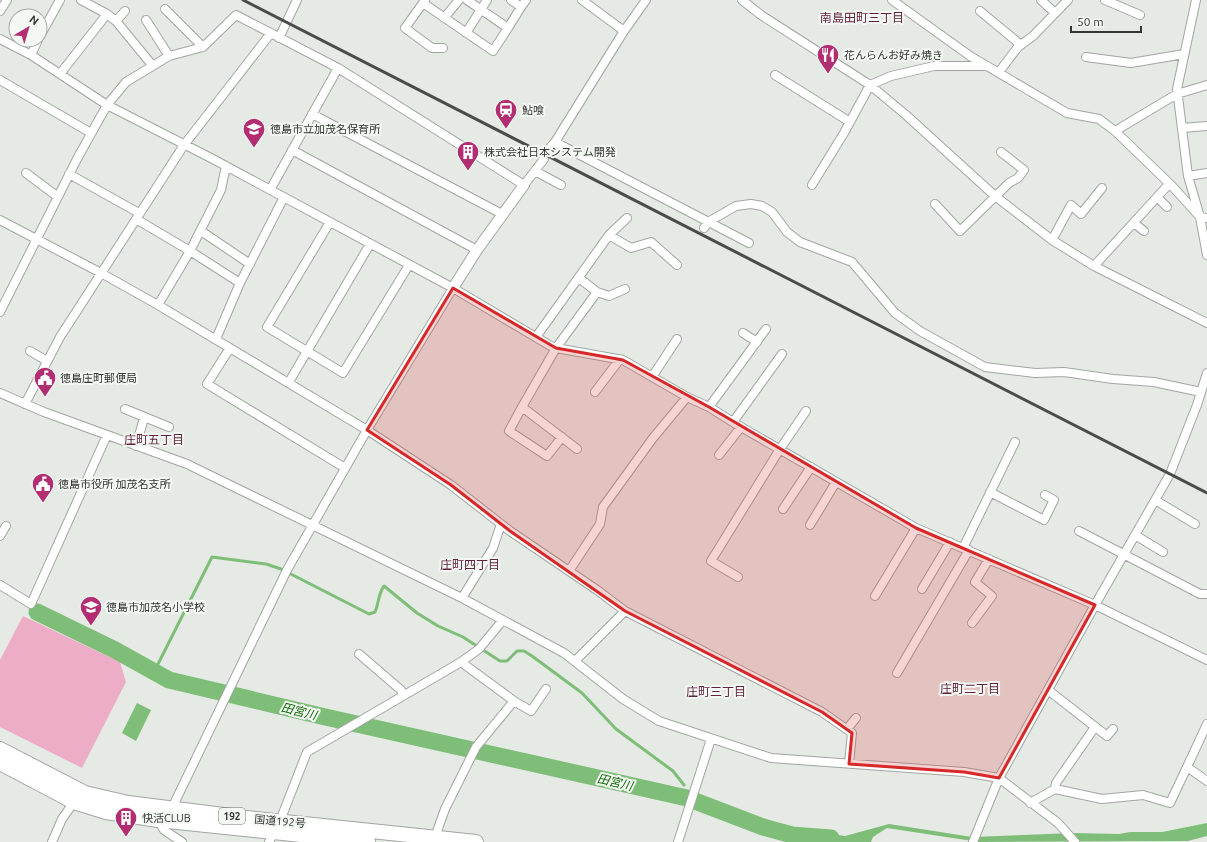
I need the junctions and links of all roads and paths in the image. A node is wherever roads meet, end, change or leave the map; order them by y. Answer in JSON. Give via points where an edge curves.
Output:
{"nodes":[{"id":1,"x":7,"y":0,"type":"edge"},
{"id":2,"x":60,"y":0,"type":"edge"},
{"id":3,"x":81,"y":0,"type":"edge"},
{"id":4,"x":297,"y":0,"type":"edge"},
{"id":5,"x":458,"y":0,"type":"edge"},
{"id":6,"x":467,"y":0,"type":"edge"},
{"id":7,"x":487,"y":0,"type":"edge"},
{"id":8,"x":511,"y":0,"type":"edge"},
{"id":9,"x":582,"y":0,"type":"edge"},
{"id":10,"x":646,"y":0,"type":"edge"},
{"id":11,"x":742,"y":0,"type":"edge"},
{"id":12,"x":892,"y":0,"type":"edge"},
{"id":13,"x":1041,"y":0,"type":"edge"},
{"id":14,"x":1068,"y":0,"type":"edge"},
{"id":15,"x":1105,"y":0,"type":"edge"},
{"id":16,"x":1194,"y":1,"type":"edge"},
{"id":17,"x":424,"y":2,"type":"edge"},
{"id":18,"x":523,"y":3,"type":"edge"},
{"id":19,"x":165,"y":9,"type":"dead end"},
{"id":20,"x":481,"y":10,"type":"junction"},
{"id":21,"x":0,"y":11,"type":"edge"},
{"id":22,"x":125,"y":11,"type":"dead end"},
{"id":23,"x":980,"y":11,"type":"dead end"},
{"id":24,"x":1055,"y":13,"type":"junction"},
{"id":25,"x":107,"y":14,"type":"junction"},
{"id":26,"x":1140,"y":14,"type":"dead end"},
{"id":27,"x":444,"y":18,"type":"junction"},
{"id":28,"x":146,"y":20,"type":"dead end"},
{"id":29,"x":116,"y":21,"type":"junction"},
{"id":30,"x":48,"y":22,"type":"edge"},
{"id":31,"x":508,"y":28,"type":"junction"},
{"id":32,"x":624,"y":31,"type":"junction"},
{"id":33,"x":271,"y":33,"type":"junction"},
{"id":34,"x":466,"y":33,"type":"junction"},
{"id":35,"x":279,"y":38,"type":"junction"},
{"id":36,"x":0,"y":40,"type":"edge"},
{"id":37,"x":1021,"y":45,"type":"junction"},
{"id":38,"x":34,"y":48,"type":"edge"},
{"id":39,"x":203,"y":48,"type":"junction"},
{"id":40,"x":443,"y":48,"type":"dead end"},
{"id":41,"x":1184,"y":54,"type":"junction"},
{"id":42,"x":31,"y":55,"type":"junction"},
{"id":43,"x":169,"y":56,"type":"junction"},
{"id":44,"x":1086,"y":57,"type":"dead end"},
{"id":45,"x":152,"y":65,"type":"junction"},
{"id":46,"x":989,"y":66,"type":"junction"},
{"id":47,"x":338,"y":68,"type":"junction"},
{"id":48,"x":998,"y":72,"type":"junction"},
{"id":49,"x":60,"y":74,"type":"junction"},
{"id":50,"x":775,"y":75,"type":"dead end"},
{"id":51,"x":0,"y":80,"type":"edge"},
{"id":52,"x":870,"y":85,"type":"junction"},
{"id":53,"x":1207,"y":85,"type":"edge"},
{"id":54,"x":1177,"y":94,"type":"junction"},
{"id":55,"x":107,"y":105,"type":"junction"},
{"id":56,"x":312,"y":114,"type":"junction"},
{"id":57,"x":850,"y":122,"type":"junction"},
{"id":58,"x":1207,"y":126,"type":"edge"},
{"id":59,"x":1182,"y":128,"type":"junction"},
{"id":60,"x":1115,"y":131,"type":"junction"},
{"id":61,"x":91,"y":133,"type":"junction"},
{"id":62,"x":555,"y":142,"type":"junction"},
{"id":63,"x":184,"y":145,"type":"junction"},
{"id":64,"x":292,"y":150,"type":"junction"},
{"id":65,"x":548,"y":150,"type":"dead end"},
{"id":66,"x":1001,"y":152,"type":"dead end"},
{"id":67,"x":544,"y":159,"type":"dead end"},
{"id":68,"x":226,"y":166,"type":"junction"},
{"id":69,"x":535,"y":171,"type":"junction"},
{"id":70,"x":26,"y":173,"type":"dead end"},
{"id":71,"x":1207,"y":173,"type":"edge"},
{"id":72,"x":69,"y":174,"type":"junction"},
{"id":73,"x":1188,"y":176,"type":"junction"},
{"id":74,"x":1170,"y":184,"type":"junction"},
{"id":75,"x":524,"y":185,"type":"junction"},
{"id":76,"x":561,"y":185,"type":"dead end"},
{"id":77,"x":812,"y":185,"type":"dead end"},
{"id":78,"x":1102,"y":188,"type":"dead end"},
{"id":79,"x":270,"y":190,"type":"junction"},
{"id":80,"x":995,"y":196,"type":"junction"},
{"id":81,"x":58,"y":197,"type":"junction"},
{"id":82,"x":284,"y":197,"type":"junction"},
{"id":83,"x":1157,"y":197,"type":"junction"},
{"id":84,"x":935,"y":204,"type":"dead end"},
{"id":85,"x":1167,"y":207,"type":"dead end"},
{"id":86,"x":502,"y":214,"type":"junction"},
{"id":87,"x":137,"y":216,"type":"junction"},
{"id":88,"x":627,"y":218,"type":"dead end"},
{"id":89,"x":1204,"y":218,"type":"edge"},
{"id":90,"x":0,"y":220,"type":"edge"},
{"id":91,"x":330,"y":222,"type":"junction"},
{"id":92,"x":1134,"y":223,"type":"junction"},
{"id":93,"x":706,"y":225,"type":"junction"},
{"id":94,"x":201,"y":231,"type":"junction"},
{"id":95,"x":1144,"y":231,"type":"dead end"},
{"id":96,"x":609,"y":235,"type":"junction"},
{"id":97,"x":37,"y":240,"type":"junction"},
{"id":98,"x":1052,"y":240,"type":"junction"},
{"id":99,"x":749,"y":243,"type":"dead end"},
{"id":100,"x":370,"y":244,"type":"junction"},
{"id":101,"x":477,"y":250,"type":"junction"},
{"id":102,"x":190,"y":251,"type":"junction"},
{"id":103,"x":1207,"y":255,"type":"edge"},
{"id":104,"x":250,"y":264,"type":"junction"},
{"id":105,"x":409,"y":265,"type":"junction"},
{"id":106,"x":677,"y":265,"type":"dead end"},
{"id":107,"x":1094,"y":266,"type":"junction"},
{"id":108,"x":101,"y":273,"type":"junction"},
{"id":109,"x":579,"y":278,"type":"junction"},
{"id":110,"x":240,"y":283,"type":"junction"},
{"id":111,"x":453,"y":288,"type":"junction"},
{"id":112,"x":625,"y":289,"type":"dead end"},
{"id":113,"x":597,"y":292,"type":"junction"},
{"id":114,"x":158,"y":305,"type":"junction"},
{"id":115,"x":0,"y":312,"type":"edge"},
{"id":116,"x":1207,"y":323,"type":"edge"},
{"id":117,"x":766,"y":329,"type":"dead end"},
{"id":118,"x":743,"y":333,"type":"dead end"},
{"id":119,"x":536,"y":338,"type":"junction"},
{"id":120,"x":216,"y":339,"type":"junction"},
{"id":121,"x":677,"y":339,"type":"dead end"},
{"id":122,"x":757,"y":342,"type":"junction"},
{"id":123,"x":230,"y":348,"type":"junction"},
{"id":124,"x":556,"y":348,"type":"junction"},
{"id":125,"x":30,"y":351,"type":"dead end"},
{"id":126,"x":307,"y":351,"type":"junction"},
{"id":127,"x":782,"y":354,"type":"dead end"},
{"id":128,"x":620,"y":359,"type":"junction"},
{"id":129,"x":47,"y":361,"type":"junction"},
{"id":130,"x":1207,"y":373,"type":"edge"},
{"id":131,"x":652,"y":377,"type":"junction"},
{"id":132,"x":289,"y":382,"type":"junction"},
{"id":133,"x":595,"y":392,"type":"dead end"},
{"id":134,"x":1201,"y":392,"type":"junction"},
{"id":135,"x":0,"y":393,"type":"edge"},
{"id":136,"x":687,"y":397,"type":"junction"},
{"id":137,"x":24,"y":404,"type":"junction"},
{"id":138,"x":709,"y":406,"type":"junction"},
{"id":139,"x":522,"y":407,"type":"junction"},
{"id":140,"x":125,"y":409,"type":"dead end"},
{"id":141,"x":806,"y":411,"type":"dead end"},
{"id":142,"x":144,"y":418,"type":"junction"},
{"id":143,"x":733,"y":422,"type":"junction"},
{"id":144,"x":169,"y":427,"type":"dead end"},
{"id":145,"x":741,"y":427,"type":"junction"},
{"id":146,"x":367,"y":430,"type":"junction"},
{"id":147,"x":107,"y":435,"type":"junction"},
{"id":148,"x":562,"y":437,"type":"junction"},
{"id":149,"x":1016,"y":442,"type":"dead end"},
{"id":150,"x":136,"y":446,"type":"junction"},
{"id":151,"x":577,"y":449,"type":"dead end"},
{"id":152,"x":780,"y":449,"type":"junction"},
{"id":153,"x":719,"y":455,"type":"dead end"},
{"id":154,"x":811,"y":467,"type":"junction"},
{"id":155,"x":345,"y":468,"type":"junction"},
{"id":156,"x":836,"y":482,"type":"junction"},
{"id":157,"x":990,"y":492,"type":"junction"},
{"id":158,"x":1045,"y":495,"type":"dead end"},
{"id":159,"x":1155,"y":500,"type":"junction"},
{"id":160,"x":783,"y":509,"type":"dead end"},
{"id":161,"x":312,"y":524,"type":"junction"},
{"id":162,"x":501,"y":524,"type":"junction"},
{"id":163,"x":1195,"y":524,"type":"dead end"},
{"id":164,"x":810,"y":525,"type":"dead end"},
{"id":165,"x":6,"y":526,"type":"dead end"},
{"id":166,"x":916,"y":528,"type":"junction"},
{"id":167,"x":1079,"y":531,"type":"dead end"},
{"id":168,"x":1135,"y":535,"type":"junction"},
{"id":169,"x":0,"y":536,"type":"edge"},
{"id":170,"x":950,"y":542,"type":"junction"},
{"id":171,"x":966,"y":549,"type":"junction"},
{"id":172,"x":1163,"y":552,"type":"dead end"},
{"id":173,"x":1124,"y":554,"type":"junction"},
{"id":174,"x":989,"y":559,"type":"junction"},
{"id":175,"x":569,"y":571,"type":"junction"},
{"id":176,"x":738,"y":577,"type":"dead end"},
{"id":177,"x":0,"y":585,"type":"edge"},
{"id":178,"x":922,"y":589,"type":"dead end"},
{"id":179,"x":1207,"y":594,"type":"edge"},
{"id":180,"x":875,"y":596,"type":"dead end"},
{"id":181,"x":462,"y":598,"type":"junction"},
{"id":182,"x":1095,"y":605,"type":"junction"},
{"id":183,"x":625,"y":611,"type":"junction"},
{"id":184,"x":504,"y":620,"type":"junction"},
{"id":185,"x":972,"y":623,"type":"dead end"},
{"id":186,"x":359,"y":654,"type":"dead end"},
{"id":187,"x":1207,"y":660,"type":"edge"},
{"id":188,"x":461,"y":662,"type":"junction"},
{"id":189,"x":575,"y":662,"type":"junction"},
{"id":190,"x":897,"y":673,"type":"dead end"},
{"id":191,"x":546,"y":690,"type":"dead end"},
{"id":192,"x":1048,"y":690,"type":"junction"},
{"id":193,"x":403,"y":696,"type":"junction"},
{"id":194,"x":514,"y":701,"type":"junction"},
{"id":195,"x":856,"y":718,"type":"dead end"},
{"id":196,"x":1207,"y":724,"type":"edge"},
{"id":197,"x":1095,"y":727,"type":"junction"},
{"id":198,"x":847,"y":729,"type":"junction"},
{"id":199,"x":1112,"y":729,"type":"dead end"},
{"id":200,"x":711,"y":739,"type":"junction"},
{"id":201,"x":0,"y":749,"type":"edge"},
{"id":202,"x":0,"y":763,"type":"edge"},
{"id":203,"x":849,"y":764,"type":"junction"},
{"id":204,"x":1187,"y":767,"type":"junction"},
{"id":205,"x":999,"y":778,"type":"junction"},
{"id":206,"x":1207,"y":781,"type":"edge"},
{"id":207,"x":1055,"y":789,"type":"junction"},
{"id":208,"x":74,"y":802,"type":"junction"},
{"id":209,"x":1030,"y":803,"type":"junction"},
{"id":210,"x":172,"y":808,"type":"junction"},
{"id":211,"x":158,"y":820,"type":"junction"},
{"id":212,"x":274,"y":832,"type":"edge"},
{"id":213,"x":435,"y":837,"type":"junction"},
{"id":214,"x":52,"y":842,"type":"edge"},
{"id":215,"x":182,"y":842,"type":"edge"},
{"id":216,"x":368,"y":842,"type":"edge"},
{"id":217,"x":476,"y":842,"type":"edge"},
{"id":218,"x":678,"y":842,"type":"edge"},
{"id":219,"x":973,"y":842,"type":"edge"},
{"id":220,"x":1075,"y":842,"type":"edge"}],
"edges":[{"from":1,"to":21,"type":"street"},
{"from":2,"to":30,"type":"street"},
{"from":3,"to":25,"type":"street"},
{"from":4,"to":35,"type":"street"},
{"from":5,"to":27,"type":"street"},
{"from":6,"to":20,"type":"street"},
{"from":7,"to":20,"type":"street"},
{"from":8,"to":18,"type":"street"},
{"from":9,"to":32,"type":"street"},
{"from":10,"to":32,"type":"street"},
{"from":11,"to":52,"type":"street"},
{"from":12,"to":46,"type":"street","via":[[970,56]]},
{"from":13,"to":24,"type":"street"},
{"from":14,"to":24,"type":"street"},
{"from":15,"to":26,"type":"street"},
{"from":16,"to":41,"type":"street"},
{"from":17,"to":27,"type":"street"},
{"from":17,"to":40,"type":"street","via":[[405,28],[432,48]]},
{"from":18,"to":31,"type":"street"},
{"from":19,"to":39,"type":"street"},
{"from":20,"to":31,"type":"street"},
{"from":20,"to":34,"type":"street"},
{"from":22,"to":29,"type":"street"},
{"from":23,"to":37,"type":"street"},
{"from":24,"to":37,"type":"street"},
{"from":25,"to":29,"type":"street"},
{"from":25,"to":49,"type":"street"},
{"from":27,"to":34,"type":"street"},
{"from":28,"to":43,"type":"street"},
{"from":29,"to":45,"type":"street"},
{"from":31,"to":34,"type":"street","via":[[493,51]]},
{"from":32,"to":62,"type":"street"},
{"from":33,"to":35,"type":"street"},
{"from":33,"to":39,"type":"street","via":[[236,15]]},
{"from":33,"to":63,"type":"street"},
{"from":35,"to":47,"type":"street"},
{"from":36,"to":42,"type":"street"},
{"from":37,"to":48,"type":"street"},
{"from":38,"to":42,"type":"street"},
{"from":39,"to":43,"type":"street"},
{"from":41,"to":44,"type":"street","via":[[1131,62]]},
{"from":41,"to":54,"type":"street"},
{"from":42,"to":49,"type":"street"},
{"from":43,"to":45,"type":"street"},
{"from":45,"to":55,"type":"street","via":[[126,82]]},
{"from":46,"to":48,"type":"street"},
{"from":46,"to":52,"type":"street","via":[[934,66],[891,76]]},
{"from":47,"to":56,"type":"street"},
{"from":47,"to":75,"type":"street"},
{"from":48,"to":60,"type":"street","via":[[1067,113],[1099,119]]},
{"from":49,"to":55,"type":"street"},
{"from":50,"to":57,"type":"street"},
{"from":51,"to":61,"type":"street"},
{"from":52,"to":57,"type":"street"},
{"from":52,"to":80,"type":"street"},
{"from":53,"to":54,"type":"street"},
{"from":54,"to":59,"type":"street"},
{"from":54,"to":60,"type":"street"},
{"from":55,"to":61,"type":"street"},
{"from":55,"to":63,"type":"street"},
{"from":56,"to":64,"type":"street"},
{"from":56,"to":86,"type":"street"},
{"from":57,"to":77,"type":"street"},
{"from":58,"to":59,"type":"street"},
{"from":59,"to":73,"type":"street"},
{"from":60,"to":74,"type":"street"},
{"from":61,"to":72,"type":"street"},
{"from":62,"to":65,"type":"street"},
{"from":62,"to":93,"type":"street"},
{"from":63,"to":68,"type":"street"},
{"from":63,"to":87,"type":"street"},
{"from":64,"to":79,"type":"street"},
{"from":64,"to":101,"type":"street"},
{"from":66,"to":80,"type":"street","via":[[1024,170]]},
{"from":67,"to":69,"type":"street"},
{"from":68,"to":79,"type":"street"},
{"from":68,"to":94,"type":"street","via":[[221,190]]},
{"from":69,"to":75,"type":"street"},
{"from":69,"to":76,"type":"street"},
{"from":70,"to":81,"type":"street"},
{"from":71,"to":73,"type":"street"},
{"from":72,"to":81,"type":"street"},
{"from":72,"to":87,"type":"street"},
{"from":73,"to":89,"type":"street"},
{"from":74,"to":83,"type":"street"},
{"from":74,"to":89,"type":"street"},
{"from":75,"to":86,"type":"street"},
{"from":78,"to":98,"type":"street","via":[[1081,214],[1071,205]]},
{"from":79,"to":82,"type":"street"},
{"from":80,"to":84,"type":"street","via":[[960,231]]},
{"from":80,"to":98,"type":"street"},
{"from":81,"to":97,"type":"street"},
{"from":82,"to":91,"type":"street"},
{"from":82,"to":104,"type":"street"},
{"from":83,"to":85,"type":"street"},
{"from":83,"to":92,"type":"street"},
{"from":86,"to":101,"type":"street"},
{"from":87,"to":102,"type":"street"},
{"from":87,"to":108,"type":"street"},
{"from":88,"to":96,"type":"street"},
{"from":89,"to":103,"type":"street"},
{"from":90,"to":97,"type":"street"},
{"from":91,"to":100,"type":"street"},
{"from":91,"to":126,"type":"street","via":[[267,326]]},
{"from":92,"to":95,"type":"street"},
{"from":92,"to":107,"type":"street"},
{"from":93,"to":99,"type":"street"},
{"from":93,"to":134,"type":"street","via":[[736,206],[762,206],[772,212],[787,232],[800,242],[852,262],[895,313],[985,367],[1035,373],[1064,372],[1154,382]]},
{"from":94,"to":102,"type":"street"},
{"from":94,"to":104,"type":"street"},
{"from":96,"to":106,"type":"street","via":[[631,248],[651,242]]},
{"from":96,"to":109,"type":"street"},
{"from":97,"to":108,"type":"street"},
{"from":97,"to":115,"type":"street"},
{"from":98,"to":107,"type":"street"},
{"from":100,"to":105,"type":"street"},
{"from":100,"to":126,"type":"street"},
{"from":101,"to":111,"type":"street"},
{"from":102,"to":110,"type":"street"},
{"from":102,"to":114,"type":"street"},
{"from":104,"to":110,"type":"street"},
{"from":105,"to":111,"type":"street"},
{"from":105,"to":126,"type":"street","via":[[343,373]]},
{"from":107,"to":116,"type":"street"},
{"from":108,"to":114,"type":"street"},
{"from":108,"to":129,"type":"street"},
{"from":109,"to":113,"type":"street"},
{"from":109,"to":119,"type":"street"},
{"from":110,"to":120,"type":"street"},
{"from":111,"to":119,"type":"street"},
{"from":111,"to":146,"type":"street"},
{"from":112,"to":113,"type":"street","via":[[609,296]]},
{"from":113,"to":124,"type":"street"},
{"from":114,"to":120,"type":"street"},
{"from":117,"to":122,"type":"street"},
{"from":118,"to":122,"type":"street"},
{"from":119,"to":124,"type":"street"},
{"from":120,"to":123,"type":"street"},
{"from":121,"to":131,"type":"street"},
{"from":122,"to":138,"type":"street"},
{"from":123,"to":132,"type":"street"},
{"from":123,"to":155,"type":"street","via":[[207,384]]},
{"from":124,"to":128,"type":"street"},
{"from":124,"to":139,"type":"street"},
{"from":125,"to":129,"type":"street"},
{"from":126,"to":132,"type":"street"},
{"from":127,"to":143,"type":"street"},
{"from":128,"to":131,"type":"street"},
{"from":128,"to":133,"type":"street"},
{"from":129,"to":137,"type":"street"},
{"from":130,"to":134,"type":"street"},
{"from":131,"to":136,"type":"street"},
{"from":132,"to":146,"type":"street"},
{"from":134,"to":159,"type":"street","via":[[1174,466]]},
{"from":135,"to":137,"type":"street"},
{"from":136,"to":138,"type":"street"},
{"from":136,"to":175,"type":"street","via":[[653,438],[603,507],[600,524]]},
{"from":137,"to":147,"type":"street"},
{"from":138,"to":143,"type":"street"},
{"from":139,"to":148,"type":"street"},
{"from":139,"to":148,"type":"street","via":[[509,431],[546,456]]},
{"from":140,"to":142,"type":"street"},
{"from":141,"to":152,"type":"street"},
{"from":142,"to":144,"type":"street"},
{"from":142,"to":150,"type":"street"},
{"from":143,"to":145,"type":"street"},
{"from":145,"to":152,"type":"street"},
{"from":145,"to":153,"type":"street"},
{"from":146,"to":155,"type":"street"},
{"from":146,"to":162,"type":"street","via":[[451,485]]},
{"from":147,"to":150,"type":"street"},
{"from":147,"to":177,"type":"street","via":[[32,604]]},
{"from":148,"to":151,"type":"street"},
{"from":149,"to":157,"type":"street"},
{"from":150,"to":161,"type":"street","via":[[188,464]]},
{"from":152,"to":154,"type":"street"},
{"from":152,"to":176,"type":"street","via":[[711,561]]},
{"from":154,"to":156,"type":"street"},
{"from":154,"to":160,"type":"street"},
{"from":155,"to":161,"type":"street"},
{"from":156,"to":164,"type":"street"},
{"from":156,"to":166,"type":"street"},
{"from":157,"to":158,"type":"street","via":[[1044,520],[1054,500]]},
{"from":157,"to":171,"type":"street"},
{"from":159,"to":163,"type":"street"},
{"from":159,"to":168,"type":"street"},
{"from":161,"to":181,"type":"street"},
{"from":161,"to":210,"type":"street"},
{"from":162,"to":175,"type":"street"},
{"from":162,"to":181,"type":"street","via":[[494,548]]},
{"from":165,"to":169,"type":"street"},
{"from":166,"to":170,"type":"street"},
{"from":166,"to":180,"type":"street"},
{"from":167,"to":173,"type":"street"},
{"from":168,"to":172,"type":"street"},
{"from":168,"to":173,"type":"street"},
{"from":170,"to":171,"type":"street"},
{"from":170,"to":178,"type":"street"},
{"from":171,"to":174,"type":"street"},
{"from":171,"to":190,"type":"street"},
{"from":173,"to":179,"type":"street","via":[[1200,594]]},
{"from":173,"to":182,"type":"street"},
{"from":174,"to":182,"type":"street"},
{"from":174,"to":185,"type":"street","via":[[975,582],[992,596]]},
{"from":175,"to":183,"type":"street"},
{"from":181,"to":184,"type":"street"},
{"from":182,"to":187,"type":"street"},
{"from":182,"to":192,"type":"street"},
{"from":183,"to":189,"type":"street"},
{"from":183,"to":198,"type":"street","via":[[822,712]]},
{"from":184,"to":188,"type":"street","via":[[480,648]]},
{"from":184,"to":189,"type":"street","via":[[564,653]]},
{"from":186,"to":193,"type":"street","via":[[401,690]]},
{"from":188,"to":193,"type":"street"},
{"from":188,"to":194,"type":"street"},
{"from":189,"to":200,"type":"street","via":[[623,699],[659,722]]},
{"from":191,"to":194,"type":"street","via":[[531,711]]},
{"from":192,"to":197,"type":"street"},
{"from":192,"to":205,"type":"street"},
{"from":193,"to":212,"type":"street","via":[[307,752]]},
{"from":194,"to":213,"type":"street","via":[[474,749],[445,809]]},
{"from":195,"to":198,"type":"street"},
{"from":196,"to":204,"type":"street"},
{"from":197,"to":199,"type":"street","via":[[1107,736]]},
{"from":197,"to":207,"type":"street","via":[[1056,783]]},
{"from":198,"to":203,"type":"street","via":[[852,733]]},
{"from":200,"to":203,"type":"street","via":[[771,758]]},
{"from":200,"to":218,"type":"street"},
{"from":201,"to":210,"type":"highway","name":"国道192号","number":"192","via":[[85,793],[128,803]]},
{"from":202,"to":208,"type":"highway","name":"国道192号","number":"192"},
{"from":203,"to":205,"type":"street","via":[[964,772]]},
{"from":204,"to":206,"type":"street"},
{"from":204,"to":207,"type":"street","via":[[1170,803],[1143,795],[1102,799]]},
{"from":205,"to":209,"type":"street"},
{"from":205,"to":219,"type":"street"},
{"from":207,"to":209,"type":"street"},
{"from":208,"to":211,"type":"highway","name":"国道192号","number":"192","via":[[114,813]]},
{"from":208,"to":214,"type":"street","via":[[62,819]]},
{"from":209,"to":220,"type":"street","via":[[1068,832]]},
{"from":210,"to":212,"type":"highway","name":"国道192号","number":"192"},
{"from":211,"to":212,"type":"highway","name":"国道192号","number":"192"},
{"from":211,"to":215,"type":"street","via":[[164,830]]},
{"from":212,"to":213,"type":"highway","name":"国道192号","number":"192"},
{"from":212,"to":216,"type":"highway","name":"国道192号","number":"192"},
{"from":213,"to":217,"type":"highway","name":"国道192号","number":"192"}]}
